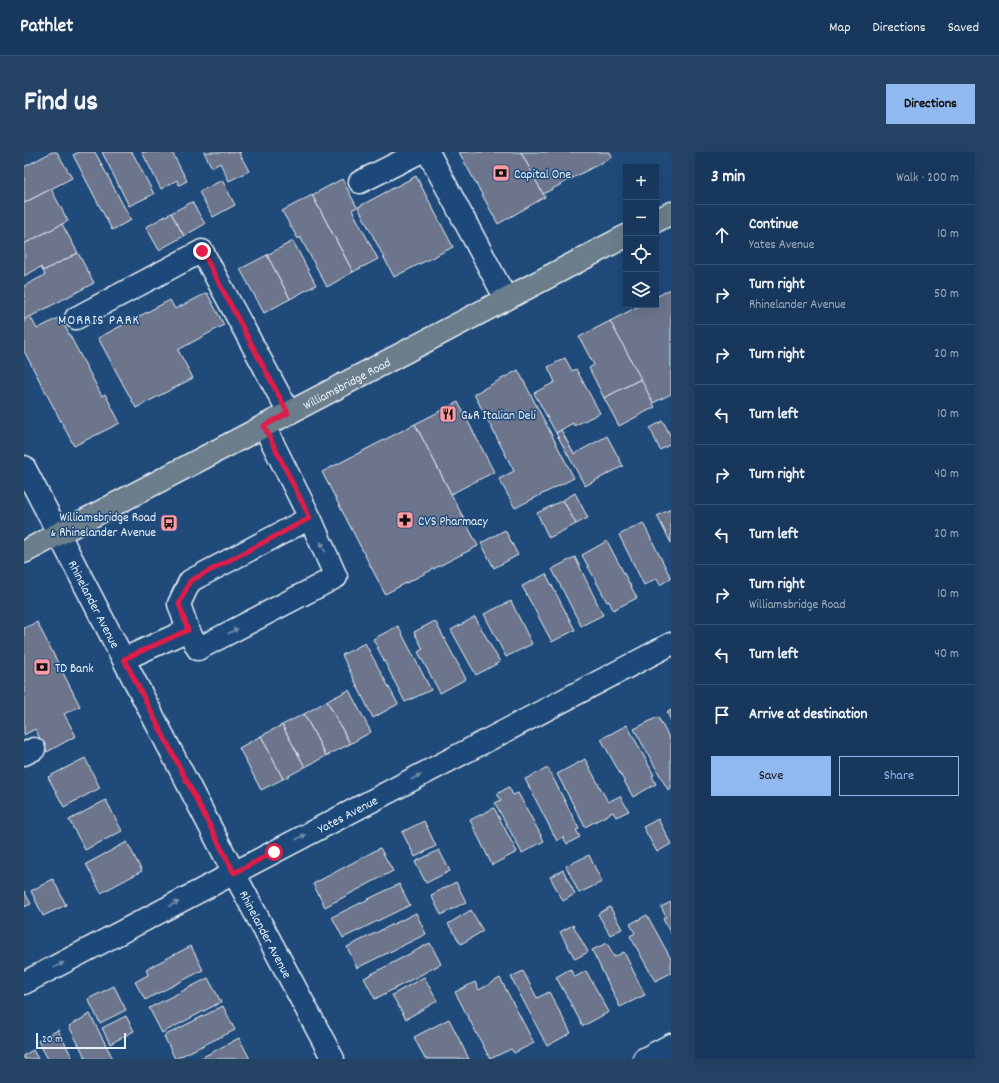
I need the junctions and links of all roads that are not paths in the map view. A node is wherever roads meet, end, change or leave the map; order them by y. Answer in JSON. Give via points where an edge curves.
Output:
{"nodes":[{"id":1,"x":420,"y":152,"type":"edge"},
{"id":2,"x":428,"y":152,"type":"edge"},
{"id":3,"x":360,"y":182,"type":"dead end"},
{"id":4,"x":671,"y":213,"type":"edge"},
{"id":5,"x":659,"y":219,"type":"edge"},
{"id":6,"x":623,"y":238,"type":"edge"},
{"id":7,"x":506,"y":299,"type":"junction"},
{"id":8,"x":76,"y":318,"type":"dead end"},
{"id":9,"x":288,"y":413,"type":"junction"},
{"id":10,"x":264,"y":426,"type":"junction"},
{"id":11,"x":24,"y":467,"type":"edge"},
{"id":12,"x":310,"y":518,"type":"junction"},
{"id":13,"x":59,"y":533,"type":"junction"},
{"id":14,"x":24,"y":552,"type":"edge"},
{"id":15,"x":188,"y":630,"type":"junction"},
{"id":16,"x":671,"y":644,"type":"edge"},
{"id":17,"x":124,"y":659,"type":"junction"},
{"id":18,"x":234,"y":873,"type":"junction"},
{"id":19,"x":24,"y":983,"type":"edge"},
{"id":20,"x":671,"y":1045,"type":"edge"},
{"id":21,"x":333,"y":1059,"type":"edge"},
{"id":22,"x":644,"y":1059,"type":"edge"}],
"edges":[{"from":1,"to":3,"type":"street"},
{"from":2,"to":7,"type":"street"},
{"from":4,"to":5,"type":"main road"},
{"from":6,"to":7,"type":"main road","name":"Williamsbridge Road"},
{"from":7,"to":9,"type":"main road","name":"Williamsbridge Road"},
{"from":8,"to":9,"type":"street","via":[[202,251]]},
{"from":9,"to":10,"type":"main road","name":"Williamsbridge Road"},
{"from":10,"to":12,"type":"street"},
{"from":10,"to":13,"type":"main road","name":"Williamsbridge Road"},
{"from":11,"to":13,"type":"street","name":"Rhinelander Avenue"},
{"from":12,"to":15,"type":"street","via":[[190,581],[179,604]]},
{"from":15,"to":12,"type":"street","one_way":true,"via":[[198,649],[336,577]]},
{"from":13,"to":14,"type":"main road","name":"Williamsbridge Road"},
{"from":13,"to":17,"type":"street","name":"Rhinelander Avenue"},
{"from":15,"to":17,"type":"street"},
{"from":18,"to":16,"type":"street","name":"Yates Avenue","one_way":true},
{"from":17,"to":18,"type":"street","name":"Rhinelander Avenue"},
{"from":19,"to":18,"type":"street","name":"Yates Avenue","one_way":true},
{"from":18,"to":21,"type":"street","name":"Rhinelander Avenue"},
{"from":20,"to":22,"type":"street"}]}
